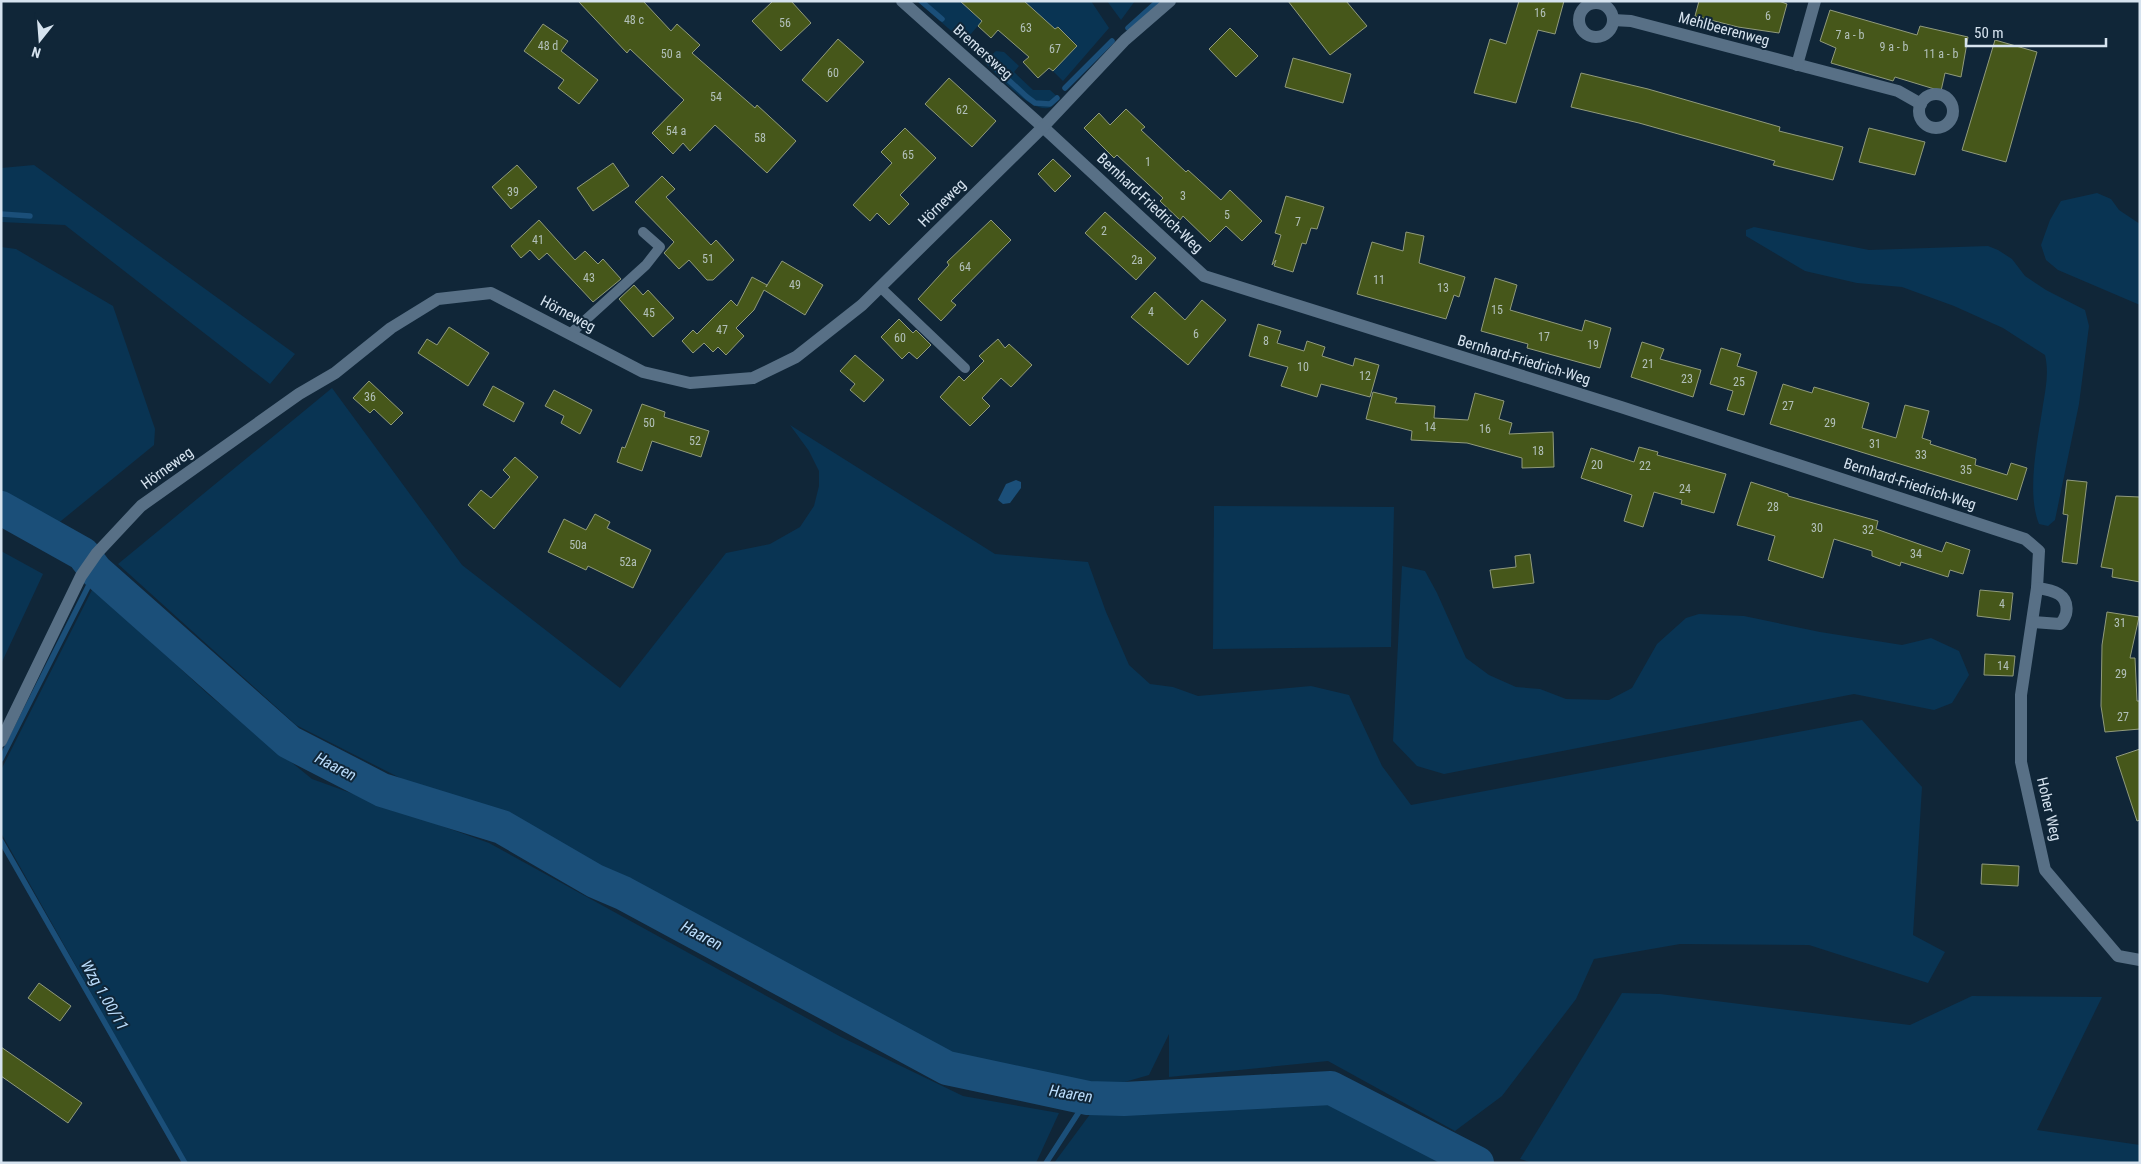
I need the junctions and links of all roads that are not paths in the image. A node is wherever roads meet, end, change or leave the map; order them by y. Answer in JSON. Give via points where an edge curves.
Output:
{"nodes":[{"id":1,"x":902,"y":1,"type":"edge"},
{"id":2,"x":1170,"y":1,"type":"edge"},
{"id":3,"x":1815,"y":1,"type":"edge"},
{"id":4,"x":1613,"y":20,"type":"dead end"},
{"id":5,"x":1797,"y":65,"type":"junction"},
{"id":6,"x":1920,"y":104,"type":"dead end"},
{"id":7,"x":1043,"y":127,"type":"junction"},
{"id":8,"x":643,"y":232,"type":"dead end"},
{"id":9,"x":880,"y":287,"type":"junction"},
{"id":10,"x":570,"y":334,"type":"junction"},
{"id":11,"x":965,"y":368,"type":"dead end"},
{"id":12,"x":2039,"y":551,"type":"joint"},
{"id":13,"x":2037,"y":588,"type":"junction"},
{"id":14,"x":2033,"y":622,"type":"junction"},
{"id":15,"x":1,"y":741,"type":"edge"},
{"id":16,"x":2140,"y":960,"type":"edge"}],
"edges":[{"from":1,"to":7,"type":"street","name":"Bremersweg"},
{"from":2,"to":7,"type":"street","name":"Hörneweg","via":[[1125,40]]},
{"from":3,"to":5,"type":"street"},
{"from":4,"to":5,"type":"street","name":"Mehlbeerenweg","via":[[1631,20]]},
{"from":5,"to":6,"type":"street","name":"Mehlbeerenweg","via":[[1898,91]]},
{"from":7,"to":9,"type":"street","name":"Hörneweg"},
{"from":7,"to":12,"type":"street","name":"Bernhard-Friedrich-Weg","via":[[1204,276],[2025,538]]},
{"from":8,"to":10,"type":"lane","via":[[660,247],[646,265]]},
{"from":9,"to":10,"type":"street","name":"Hörneweg","via":[[796,357],[753,378],[690,383],[643,372]]},
{"from":9,"to":11,"type":"lane"},
{"from":10,"to":15,"type":"street","name":"Hörneweg","via":[[492,293],[438,299],[391,328],[335,373],[299,394],[141,506],[97,553],[81,576]]},
{"from":12,"to":13,"type":"street","name":"Hoher Weg"},
{"from":13,"to":14,"type":"street","name":"Hoher Weg"},
{"from":13,"to":14,"type":"street","via":[[2059,593],[2064,597],[2066,609],[2064,621],[2060,624]]},
{"from":14,"to":16,"type":"street","name":"Hoher Weg","via":[[2021,695],[2021,762],[2045,870],[2118,956]]}]}
